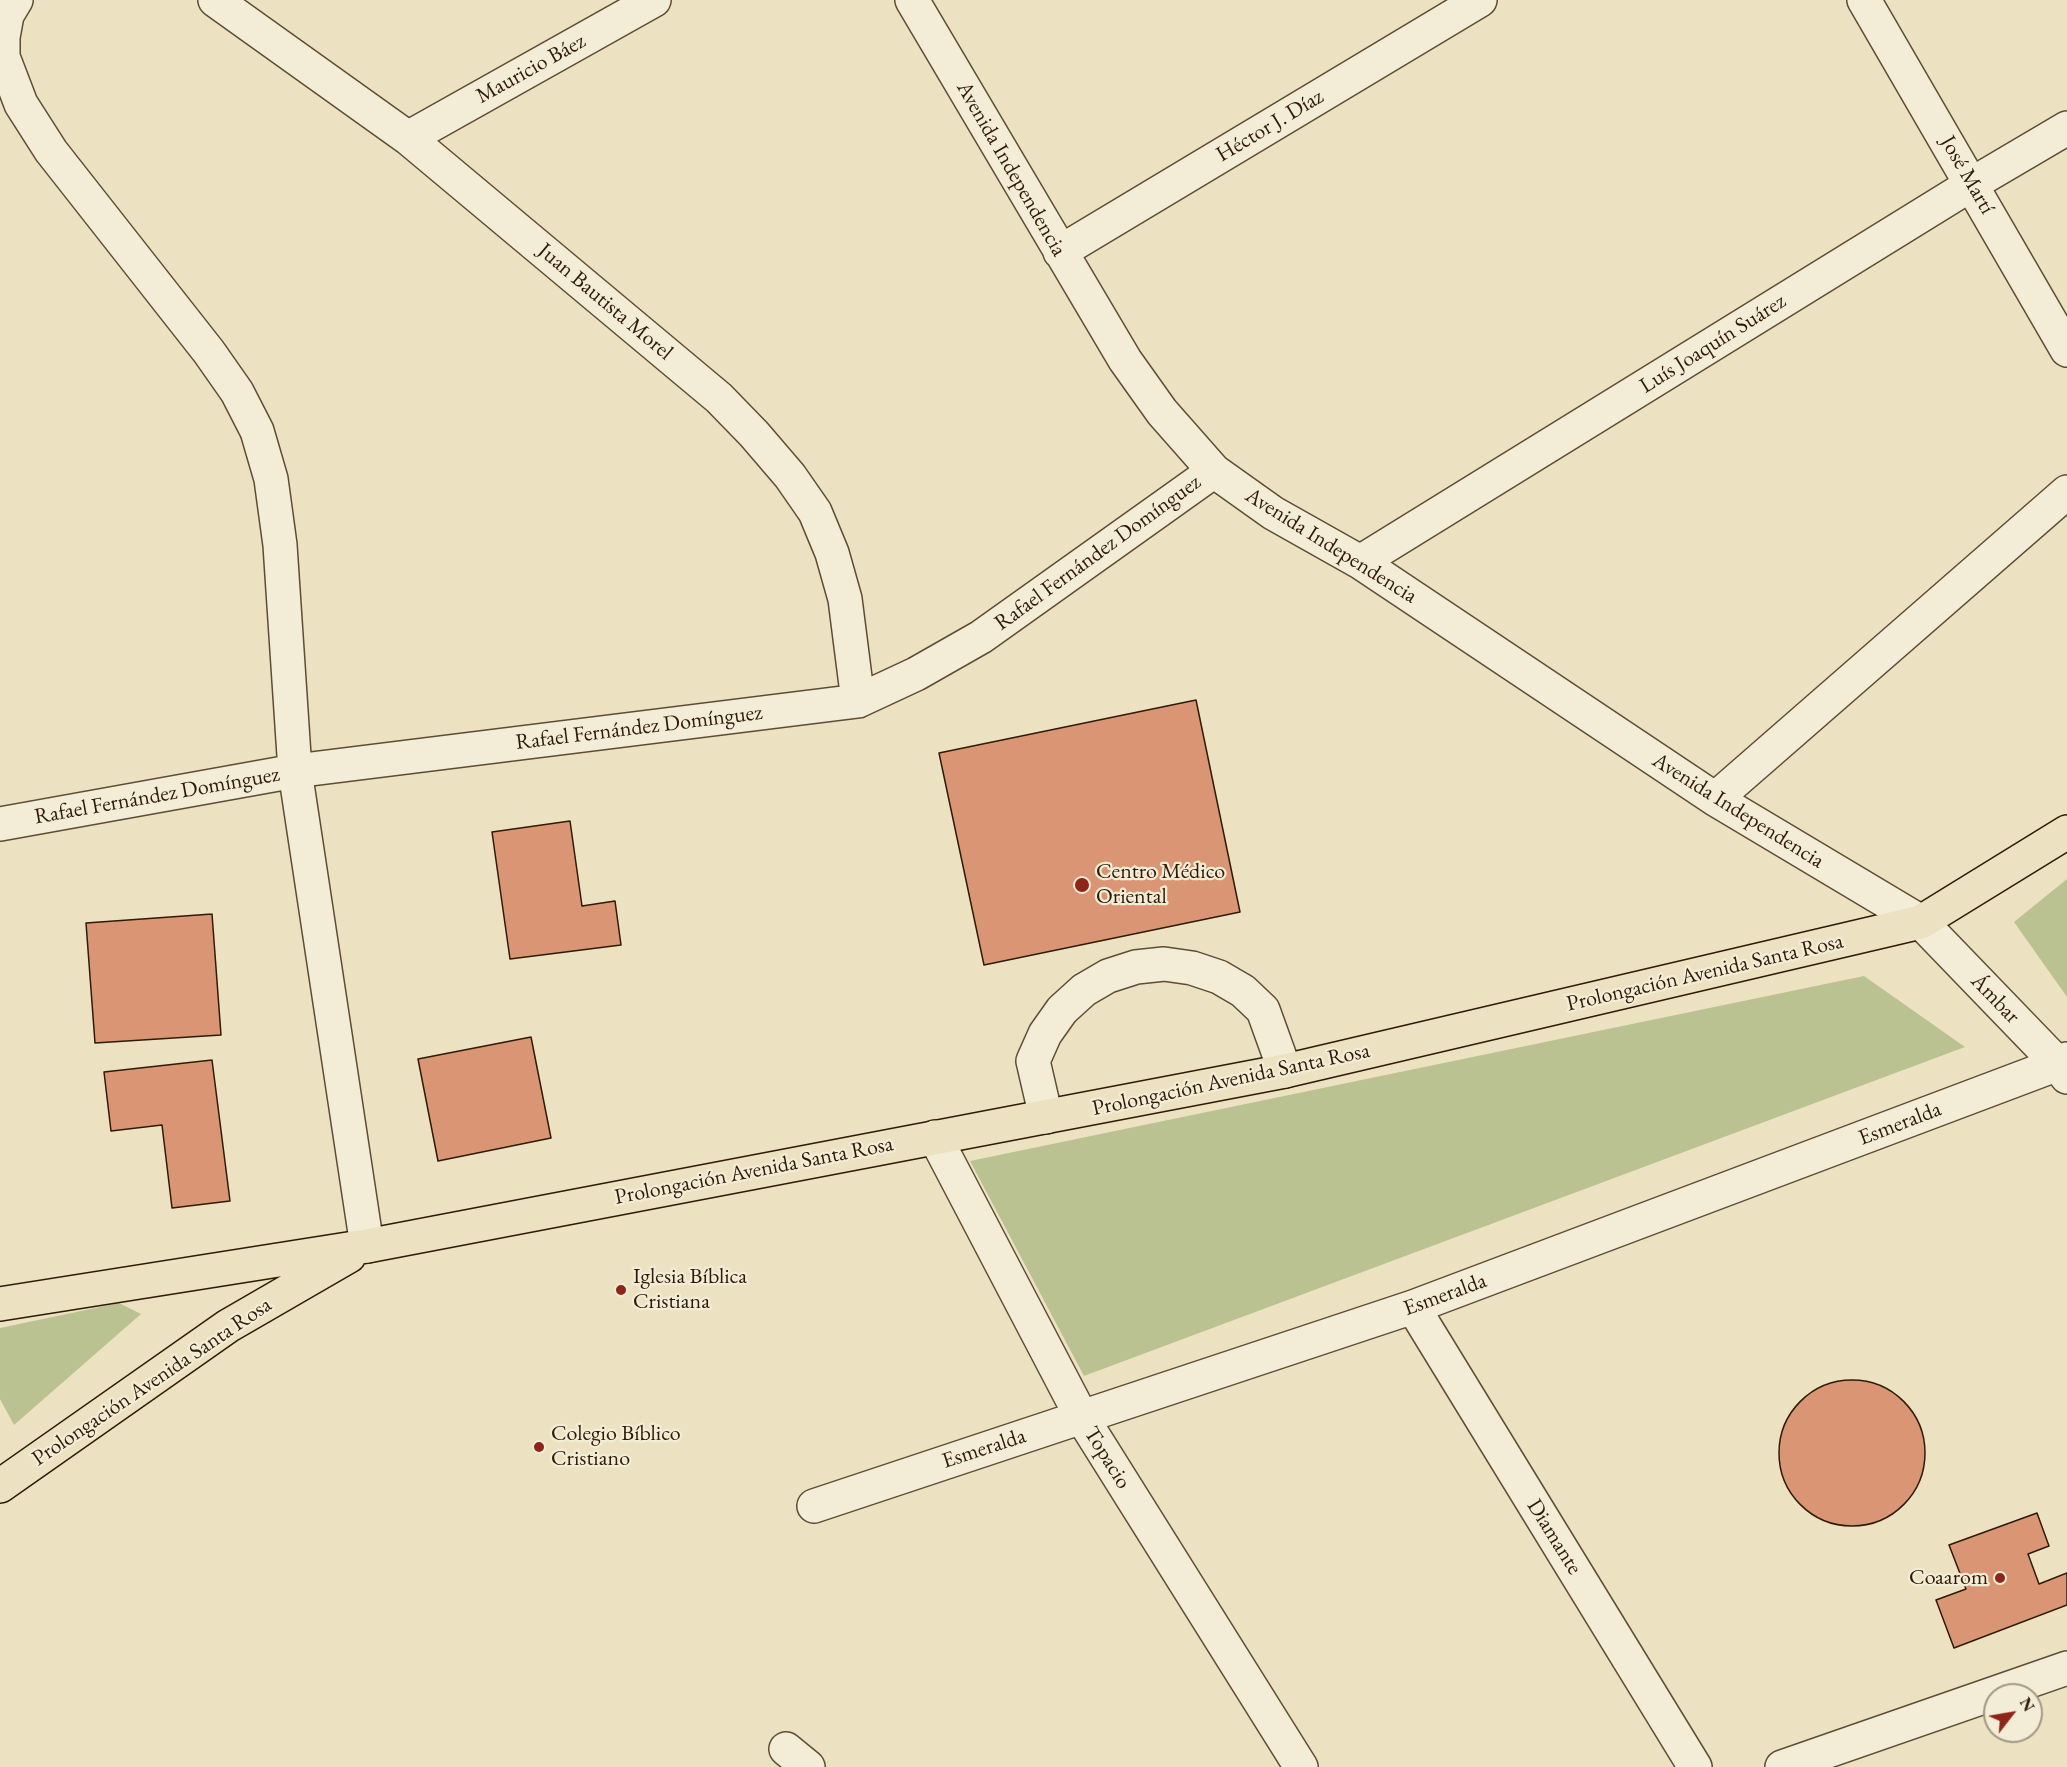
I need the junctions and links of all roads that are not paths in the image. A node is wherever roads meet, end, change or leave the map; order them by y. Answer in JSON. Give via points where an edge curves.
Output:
{"nodes":[{"id":1,"x":16,"y":0,"type":"edge"},
{"id":2,"x":215,"y":0,"type":"edge"},
{"id":3,"x":654,"y":0,"type":"edge"},
{"id":4,"x":912,"y":0,"type":"edge"},
{"id":5,"x":1480,"y":0,"type":"edge"},
{"id":6,"x":1864,"y":0,"type":"edge"},
{"id":7,"x":2067,"y":128,"type":"edge"},
{"id":8,"x":408,"y":138,"type":"junction"},
{"id":9,"x":1972,"y":184,"type":"junction"},
{"id":10,"x":1060,"y":252,"type":"junction"},
{"id":11,"x":2067,"y":350,"type":"edge"},
{"id":12,"x":1214,"y":471,"type":"junction"},
{"id":13,"x":2067,"y":492,"type":"edge"},
{"id":14,"x":1360,"y":562,"type":"junction"},
{"id":15,"x":858,"y":701,"type":"junction"},
{"id":16,"x":295,"y":771,"type":"junction"},
{"id":17,"x":1715,"y":799,"type":"junction"},
{"id":18,"x":0,"y":824,"type":"edge"},
{"id":19,"x":2067,"y":832,"type":"edge"},
{"id":20,"x":1921,"y":922,"type":"junction"},
{"id":21,"x":2064,"y":1067,"type":"edge"},
{"id":22,"x":1285,"y":1071,"type":"junction"},
{"id":23,"x":1046,"y":1117,"type":"junction"},
{"id":24,"x":935,"y":1137,"type":"junction"},
{"id":25,"x":367,"y":1246,"type":"junction"},
{"id":26,"x":0,"y":1304,"type":"edge"},
{"id":27,"x":1413,"y":1307,"type":"junction"},
{"id":28,"x":1081,"y":1416,"type":"junction"},
{"id":29,"x":0,"y":1485,"type":"edge"},
{"id":30,"x":814,"y":1506,"type":"dead end"},
{"id":31,"x":2062,"y":1679,"type":"edge"},
{"id":32,"x":1301,"y":1767,"type":"edge"},
{"id":33,"x":1695,"y":1767,"type":"edge"},
{"id":34,"x":1782,"y":1767,"type":"edge"}],
"edges":[{"from":1,"to":16,"type":"street","via":[[7,15],[3,57],[21,104],[51,151],[209,352],[237,392],[257,431],[271,480],[280,545]]},
{"from":2,"to":8,"type":"street","name":"Juan Bautista Morel"},
{"from":3,"to":8,"type":"street","name":"Mauricio Báez"},
{"from":4,"to":10,"type":"street","name":"Avenida Independencia"},
{"from":5,"to":10,"type":"street","name":"Héctor J. Díaz"},
{"from":6,"to":9,"type":"street","name":"José Martí"},
{"from":7,"to":9,"type":"street","name":"Luís Joaquín Suárez"},
{"from":8,"to":15,"type":"street","name":"Juan Bautista Morel","via":[[719,398],[790,476],[815,512],[832,553],[845,599]]},
{"from":9,"to":11,"type":"street","name":"José Martí"},
{"from":9,"to":14,"type":"street","name":"Luís Joaquín Suárez"},
{"from":10,"to":12,"type":"street","name":"Avenida Independencia","via":[[1125,360],[1162,412]]},
{"from":12,"to":14,"type":"street","name":"Avenida Independencia","via":[[1273,513]]},
{"from":12,"to":15,"type":"street","name":"Rafael Fernández Domínguez","via":[[981,637]]},
{"from":13,"to":17,"type":"street"},
{"from":14,"to":17,"type":"street","name":"Avenida Independencia"},
{"from":15,"to":16,"type":"street","name":"Rafael Fernández Domínguez"},
{"from":16,"to":18,"type":"street","name":"Rafael Fernández Domínguez"},
{"from":16,"to":25,"type":"street"},
{"from":17,"to":20,"type":"street","name":"Avenida Independencia"},
{"from":19,"to":20,"type":"main road","name":"Prolongación Avenida Santa Rosa"},
{"from":20,"to":21,"type":"street","name":"Ámbar"},
{"from":20,"to":22,"type":"main road","name":"Prolongación Avenida Santa Rosa"},
{"from":21,"to":27,"type":"street","name":"Esmeralda"},
{"from":22,"to":23,"type":"main road","name":"Prolongación Avenida Santa Rosa"},
{"from":22,"to":23,"type":"street","via":[[1263,1010],[1243,991],[1192,968],[1164,964],[1136,967],[1083,990],[1045,1034],[1033,1061]]},
{"from":23,"to":24,"type":"main road","name":"Prolongación Avenida Santa Rosa"},
{"from":24,"to":25,"type":"main road","name":"Prolongación Avenida Santa Rosa"},
{"from":24,"to":28,"type":"street","name":"Topacio"},
{"from":25,"to":26,"type":"main road","name":"Prolongación Avenida Santa Rosa"},
{"from":25,"to":29,"type":"main road","name":"Prolongación Avenida Santa Rosa","via":[[228,1326]]},
{"from":27,"to":28,"type":"street","name":"Esmeralda"},
{"from":27,"to":33,"type":"street","name":"Diamante"},
{"from":28,"to":30,"type":"street","name":"Esmeralda"},
{"from":28,"to":32,"type":"street","name":"Topacio"},
{"from":31,"to":34,"type":"street"}]}
